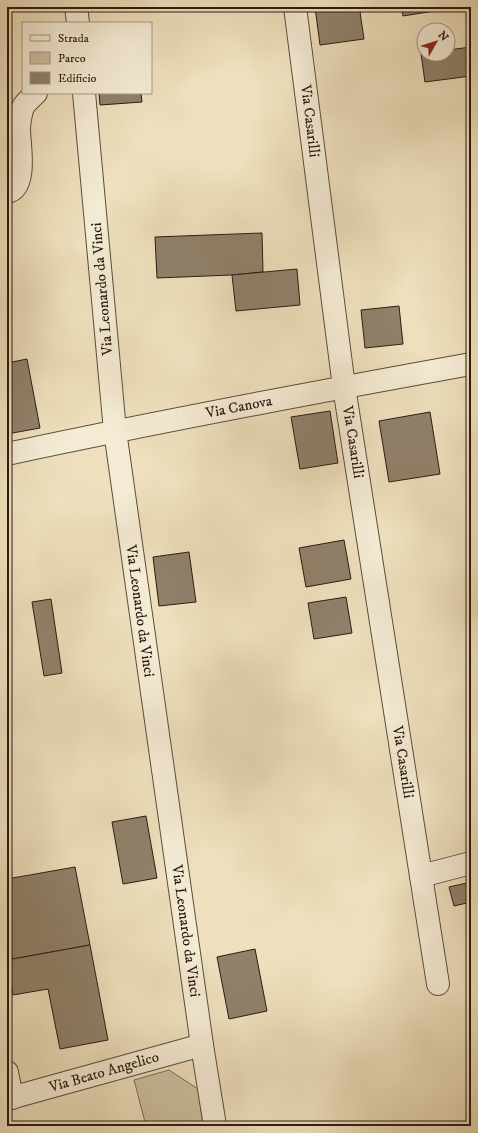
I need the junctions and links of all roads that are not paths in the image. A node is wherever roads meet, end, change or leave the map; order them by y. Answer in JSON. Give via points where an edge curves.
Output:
{"nodes":[{"id":1,"x":76,"y":7,"type":"edge"},
{"id":2,"x":295,"y":7,"type":"edge"},
{"id":3,"x":78,"y":22,"type":"edge"},
{"id":4,"x":35,"y":94,"type":"edge"},
{"id":5,"x":84,"y":94,"type":"edge"},
{"id":6,"x":7,"y":192,"type":"edge"},
{"id":7,"x":471,"y":364,"type":"edge"},
{"id":8,"x":344,"y":387,"type":"junction"},
{"id":9,"x":115,"y":431,"type":"junction"},
{"id":10,"x":7,"y":454,"type":"edge"},
{"id":11,"x":471,"y":863,"type":"edge"},
{"id":12,"x":421,"y":876,"type":"junction"},
{"id":13,"x":438,"y":984,"type":"dead end"},
{"id":14,"x":202,"y":1045,"type":"junction"},
{"id":15,"x":7,"y":1072,"type":"edge"},
{"id":16,"x":10,"y":1098,"type":"edge"},
{"id":17,"x":215,"y":1126,"type":"edge"}],
"edges":[{"from":1,"to":3,"type":"street"},
{"from":2,"to":8,"type":"street","name":"Via Casarilli"},
{"from":4,"to":6,"type":"street","via":[[23,107],[19,127],[19,181],[10,192]]},
{"from":5,"to":9,"type":"street","name":"Via Leonardo da Vinci"},
{"from":7,"to":8,"type":"street","name":"Via Canova"},
{"from":8,"to":9,"type":"street","name":"Via Canova"},
{"from":8,"to":12,"type":"street","name":"Via Casarilli"},
{"from":9,"to":10,"type":"street","name":"Via Canova"},
{"from":9,"to":14,"type":"street","name":"Via Leonardo da Vinci"},
{"from":11,"to":12,"type":"street"},
{"from":12,"to":13,"type":"street","name":"Via Casarilli"},
{"from":14,"to":16,"type":"street","name":"Via Beato Angelico"},
{"from":14,"to":17,"type":"street","name":"Via Leonardo da Vinci"},
{"from":15,"to":16,"type":"street"}]}
